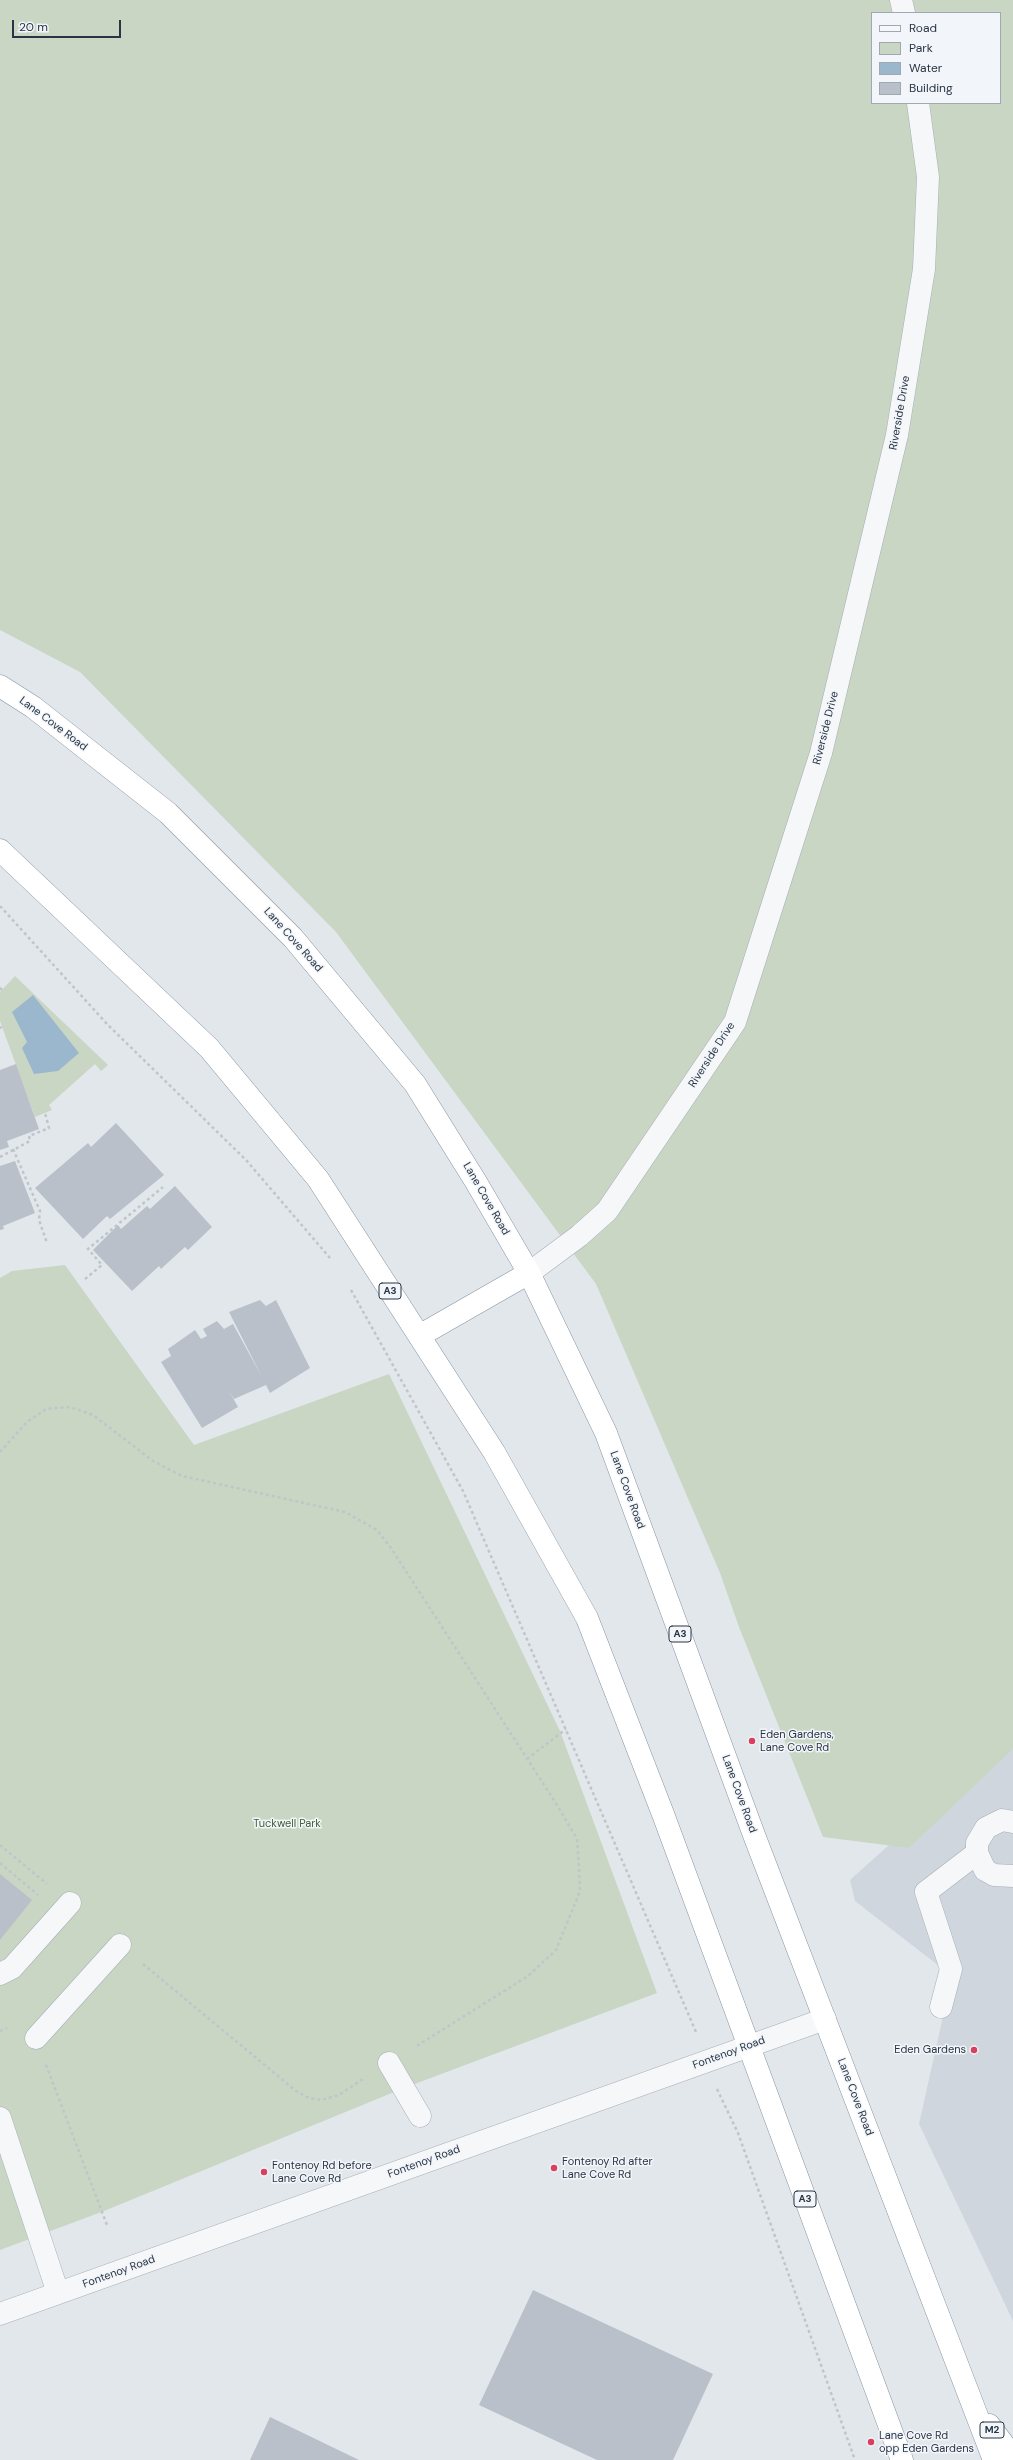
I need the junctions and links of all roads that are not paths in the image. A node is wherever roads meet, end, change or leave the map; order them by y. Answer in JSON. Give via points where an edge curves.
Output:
{"nodes":[{"id":1,"x":900,"y":0,"type":"edge"},
{"id":2,"x":904,"y":12,"type":"edge"},
{"id":3,"x":918,"y":104,"type":"edge"},
{"id":4,"x":0,"y":686,"type":"edge"},
{"id":5,"x":0,"y":850,"type":"edge"},
{"id":6,"x":529,"y":1273,"type":"junction"},
{"id":7,"x":419,"y":1336,"type":"junction"},
{"id":8,"x":1013,"y":1822,"type":"edge"},
{"id":9,"x":977,"y":1853,"type":"junction"},
{"id":10,"x":1013,"y":1876,"type":"edge"},
{"id":11,"x":70,"y":1903,"type":"road end"},
{"id":12,"x":120,"y":1945,"type":"road end"},
{"id":13,"x":0,"y":1974,"type":"edge"},
{"id":14,"x":941,"y":2007,"type":"dead end"},
{"id":15,"x":825,"y":2019,"type":"junction"},
{"id":16,"x":36,"y":2038,"type":"road end"},
{"id":17,"x":749,"y":2046,"type":"junction"},
{"id":18,"x":389,"y":2063,"type":"road end"},
{"id":19,"x":420,"y":2116,"type":"dead end"},
{"id":20,"x":0,"y":2118,"type":"edge"},
{"id":21,"x":58,"y":2293,"type":"junction"},
{"id":22,"x":0,"y":2314,"type":"edge"},
{"id":23,"x":972,"y":2402,"type":"junction"},
{"id":24,"x":1013,"y":2457,"type":"edge"},
{"id":25,"x":902,"y":2460,"type":"edge"},
{"id":26,"x":994,"y":2460,"type":"edge"}],
"edges":[{"from":1,"to":2,"type":"street"},
{"from":3,"to":6,"type":"street","name":"Riverside Drive","via":[[928,177],[924,269],[898,435],[821,753],[735,1022],[607,1212]]},
{"from":4,"to":6,"type":"highway","name":"Lane Cove Road","number":"A3","via":[[33,707],[168,813],[293,938],[415,1084]]},
{"from":5,"to":7,"type":"highway","number":"A3","via":[[209,1048],[318,1179]]},
{"from":6,"to":7,"type":"highway"},
{"from":6,"to":15,"type":"highway","name":"Lane Cove Road","number":"A3","via":[[606,1433],[754,1835]]},
{"from":7,"to":17,"type":"highway","number":"A3","via":[[494,1452],[587,1618]]},
{"from":8,"to":9,"type":"street","via":[[1002,1820],[986,1828],[979,1838]]},
{"from":9,"to":10,"type":"street","via":[[985,1870],[994,1875]]},
{"from":9,"to":14,"type":"street","via":[[926,1892],[951,1969]]},
{"from":11,"to":13,"type":"street","via":[[12,1968]]},
{"from":12,"to":16,"type":"street"},
{"from":15,"to":17,"type":"street","name":"Fontenoy Road"},
{"from":15,"to":23,"type":"highway","name":"Lane Cove Road","number":"A3"},
{"from":17,"to":21,"type":"street","name":"Fontenoy Road"},
{"from":17,"to":25,"type":"highway","number":"A3"},
{"from":18,"to":19,"type":"street"},
{"from":20,"to":21,"type":"street"},
{"from":21,"to":22,"type":"street","name":"Fontenoy Road"},
{"from":23,"to":24,"type":"highway","number":"M2"},
{"from":23,"to":26,"type":"highway","name":"Lane Cove Road","number":"A3"}]}
